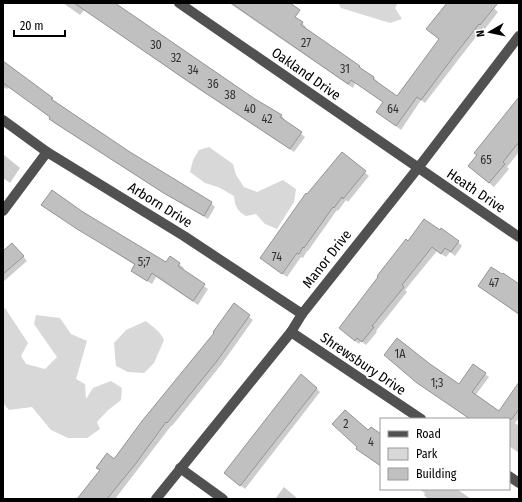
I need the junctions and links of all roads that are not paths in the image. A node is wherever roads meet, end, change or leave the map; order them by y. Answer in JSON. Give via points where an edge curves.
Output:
{"nodes":[{"id":1,"x":179,"y":3,"type":"edge"},
{"id":2,"x":519,"y":36,"type":"edge"},
{"id":3,"x":3,"y":120,"type":"edge"},
{"id":4,"x":47,"y":152,"type":"junction"},
{"id":5,"x":418,"y":168,"type":"junction"},
{"id":6,"x":3,"y":211,"type":"edge"},
{"id":7,"x":519,"y":237,"type":"edge"},
{"id":8,"x":302,"y":314,"type":"junction"},
{"id":9,"x":291,"y":332,"type":"junction"},
{"id":10,"x":420,"y":418,"type":"edge"},
{"id":11,"x":180,"y":468,"type":"junction"},
{"id":12,"x":510,"y":477,"type":"edge"},
{"id":13,"x":519,"y":483,"type":"edge"},
{"id":14,"x":156,"y":499,"type":"edge"},
{"id":15,"x":223,"y":499,"type":"edge"}],
"edges":[{"from":1,"to":5,"type":"street","name":"Oakland Drive"},
{"from":2,"to":5,"type":"street","name":"Manor Drive"},
{"from":3,"to":4,"type":"street","name":"Arborn Drive"},
{"from":4,"to":6,"type":"street"},
{"from":4,"to":8,"type":"street","name":"Arborn Drive","via":[[184,236]]},
{"from":5,"to":7,"type":"street","name":"Heath Drive"},
{"from":5,"to":8,"type":"street","name":"Manor Drive"},
{"from":8,"to":9,"type":"street","name":"Manor Drive"},
{"from":9,"to":10,"type":"street","name":"Shrewsbury Drive"},
{"from":9,"to":11,"type":"street","name":"Manor Drive"},
{"from":11,"to":14,"type":"street","name":"Manor Drive"},
{"from":11,"to":15,"type":"street"},
{"from":12,"to":13,"type":"street"}]}
